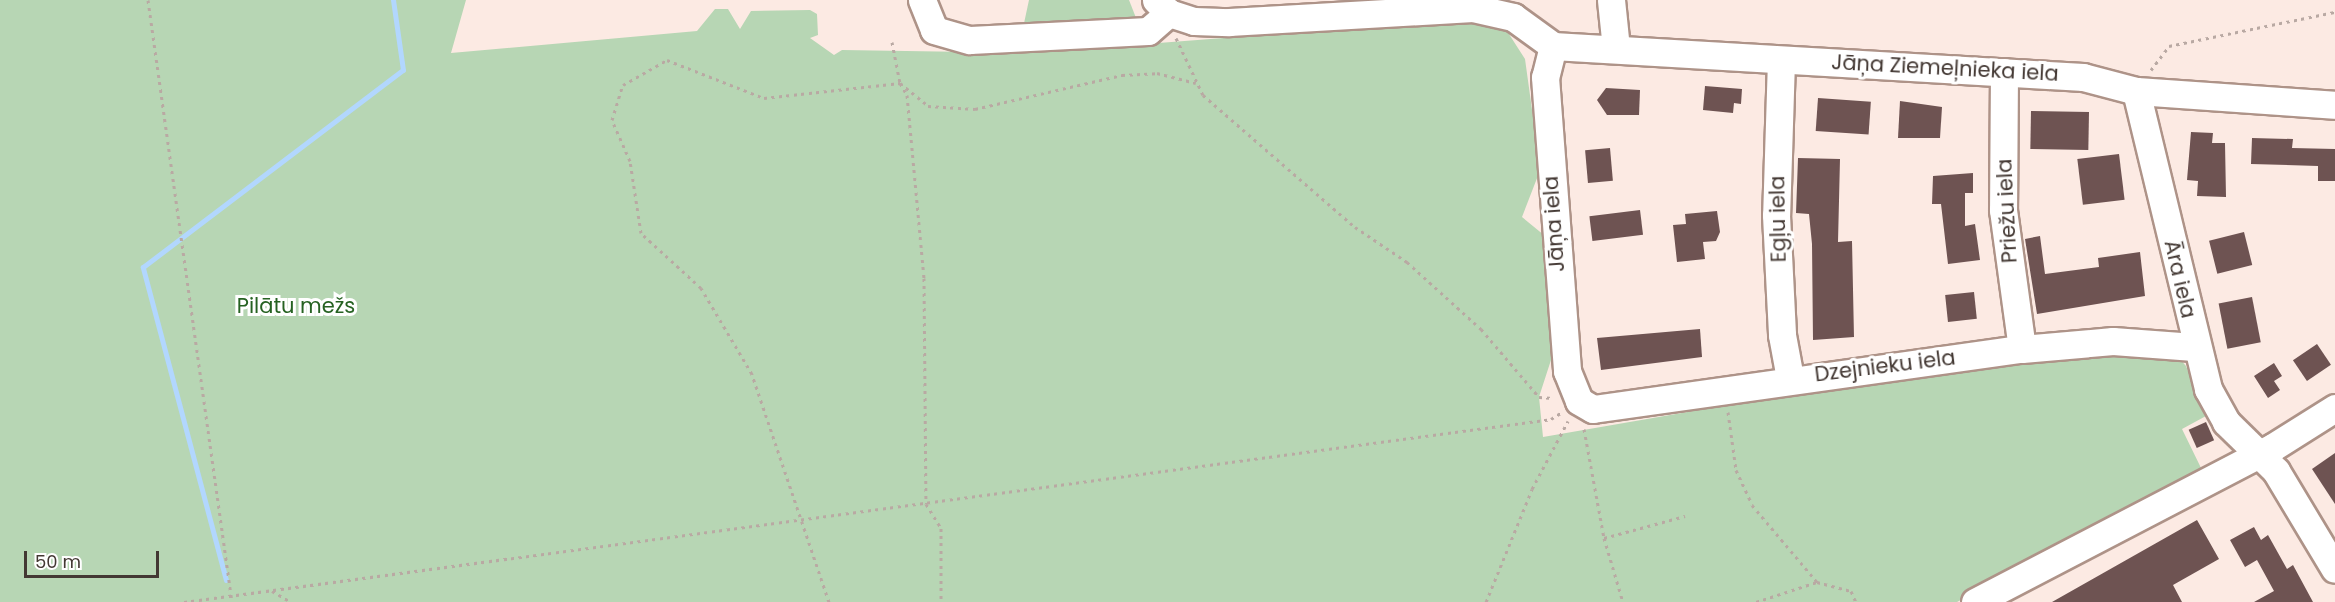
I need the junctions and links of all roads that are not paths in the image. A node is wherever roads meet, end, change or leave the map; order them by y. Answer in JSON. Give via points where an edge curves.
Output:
{"nodes":[{"id":1,"x":922,"y":0,"type":"edge"},
{"id":2,"x":1611,"y":0,"type":"edge"},
{"id":3,"x":1163,"y":7,"type":"edge"},
{"id":4,"x":1553,"y":46,"type":"junction"},
{"id":5,"x":1616,"y":48,"type":"junction"},
{"id":6,"x":1781,"y":60,"type":"junction"},
{"id":7,"x":2004,"y":72,"type":"junction"},
{"id":8,"x":2136,"y":91,"type":"junction"},
{"id":9,"x":2335,"y":105,"type":"edge"},
{"id":10,"x":2194,"y":347,"type":"junction"},
{"id":11,"x":2022,"y":349,"type":"junction"},
{"id":12,"x":1790,"y":378,"type":"junction"},
{"id":13,"x":1579,"y":401,"type":"joint"},
{"id":14,"x":2335,"y":408,"type":"edge"},
{"id":15,"x":2256,"y":453,"type":"junction"},
{"id":16,"x":2335,"y":569,"type":"edge"},
{"id":17,"x":1975,"y":602,"type":"edge"}],
"edges":[{"from":1,"to":3,"type":"street","via":[[934,30],[970,40],[1148,31]]},
{"from":2,"to":5,"type":"street"},
{"from":3,"to":4,"type":"street","via":[[1194,21],[1229,22],[1473,8],[1513,17]]},
{"from":4,"to":5,"type":"street","name":"Jāņa Ziemeļnieka iela"},
{"from":4,"to":13,"type":"street","name":"Jāņa iela","via":[[1545,77],[1553,232],[1567,371]]},
{"from":5,"to":6,"type":"street","name":"Jāņa Ziemeļnieka iela"},
{"from":6,"to":7,"type":"street","name":"Jāņa Ziemeļnieka iela"},
{"from":6,"to":12,"type":"street","name":"Egļu iela","via":[[1776,215],[1782,335]]},
{"from":7,"to":8,"type":"street","name":"Jāņa Ziemeļnieka iela","via":[[2082,77]]},
{"from":7,"to":11,"type":"street","name":"Priežu iela","via":[[2003,210]]},
{"from":8,"to":9,"type":"street","name":"Jāņa Ziemeļnieka iela"},
{"from":8,"to":10,"type":"street","name":"Āra iela"},
{"from":10,"to":11,"type":"street","name":"Dzejnieku iela","via":[[2113,341]]},
{"from":10,"to":15,"type":"street","name":"Āra iela","via":[[2208,389],[2226,422]]},
{"from":11,"to":12,"type":"street","name":"Dzejnieku iela"},
{"from":12,"to":13,"type":"street","name":"Dzejnieku iela","via":[[1725,392],[1593,409]]},
{"from":14,"to":15,"type":"street"},
{"from":15,"to":16,"type":"street","name":"Āra iela","via":[[2276,471]]},
{"from":15,"to":17,"type":"street"}]}
